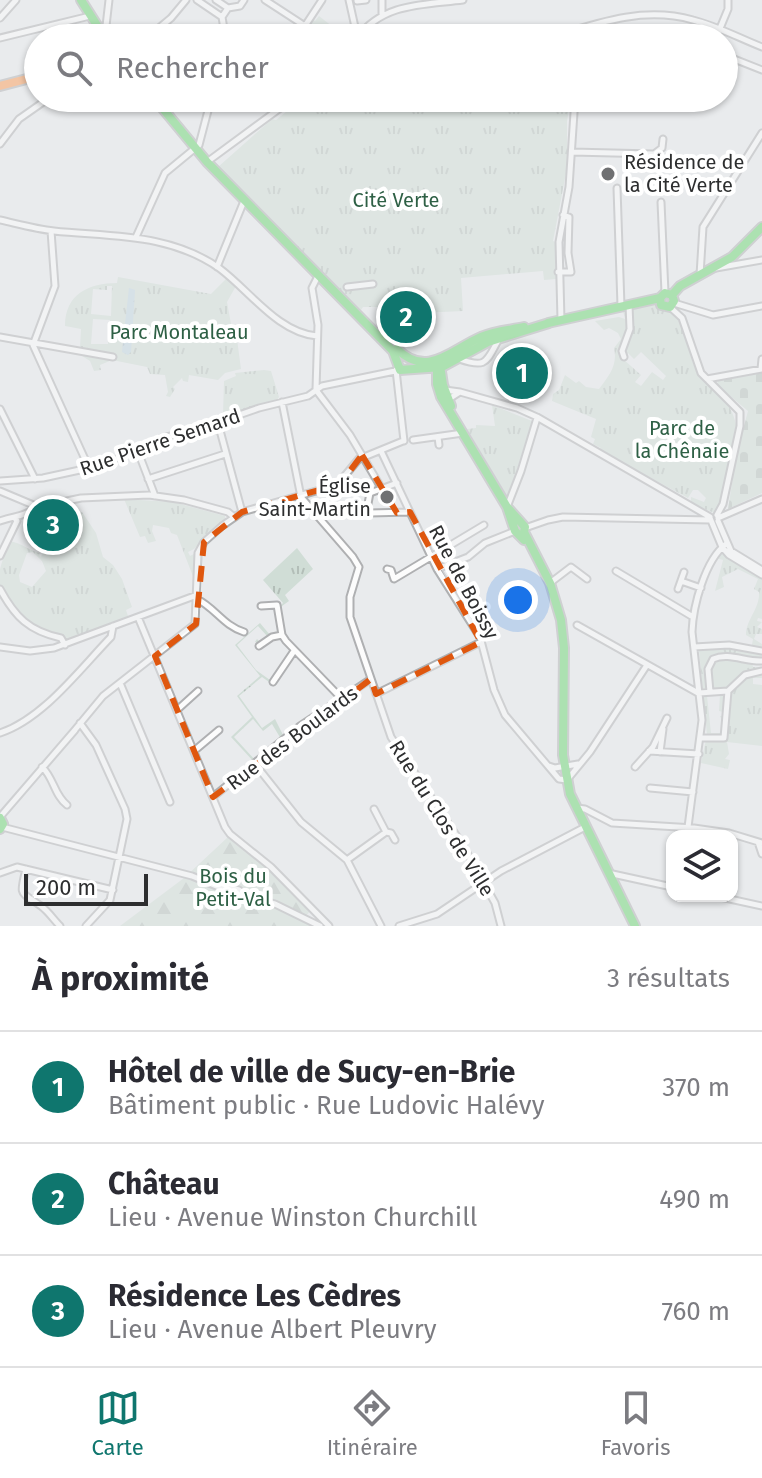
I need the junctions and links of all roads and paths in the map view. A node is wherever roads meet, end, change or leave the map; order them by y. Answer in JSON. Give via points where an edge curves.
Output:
{"nodes":[{"id":1,"x":16,"y":0,"type":"edge"},
{"id":2,"x":81,"y":0,"type":"edge"},
{"id":3,"x":109,"y":0,"type":"edge"},
{"id":4,"x":186,"y":0,"type":"edge"},
{"id":5,"x":197,"y":0,"type":"edge"},
{"id":6,"x":216,"y":0,"type":"edge"},
{"id":7,"x":244,"y":0,"type":"edge"},
{"id":8,"x":265,"y":0,"type":"edge"},
{"id":9,"x":322,"y":0,"type":"edge"},
{"id":10,"x":349,"y":0,"type":"edge"},
{"id":11,"x":366,"y":0,"type":"edge"},
{"id":12,"x":382,"y":0,"type":"edge"},
{"id":13,"x":463,"y":0,"type":"edge"},
{"id":14,"x":728,"y":0,"type":"edge"},
{"id":15,"x":357,"y":1,"type":"edge"},
{"id":16,"x":228,"y":8,"type":"junction"},
{"id":17,"x":382,"y":14,"type":"junction"},
{"id":18,"x":90,"y":16,"type":"junction"},
{"id":19,"x":222,"y":17,"type":"junction"},
{"id":20,"x":0,"y":18,"type":"edge"},
{"id":21,"x":57,"y":24,"type":"edge"},
{"id":22,"x":95,"y":24,"type":"edge"},
{"id":23,"x":106,"y":24,"type":"edge"},
{"id":24,"x":164,"y":24,"type":"edge"},
{"id":25,"x":223,"y":24,"type":"edge"},
{"id":26,"x":302,"y":24,"type":"edge"},
{"id":27,"x":306,"y":24,"type":"edge"},
{"id":28,"x":354,"y":24,"type":"edge"},
{"id":29,"x":372,"y":24,"type":"edge"},
{"id":30,"x":596,"y":24,"type":"edge"},
{"id":31,"x":706,"y":24,"type":"edge"},
{"id":32,"x":721,"y":24,"type":"edge"},
{"id":33,"x":24,"y":32,"type":"edge"},
{"id":34,"x":738,"y":36,"type":"edge"},
{"id":35,"x":0,"y":38,"type":"edge"},
{"id":36,"x":762,"y":47,"type":"edge"},
{"id":37,"x":738,"y":61,"type":"edge"},
{"id":38,"x":762,"y":70,"type":"edge"},
{"id":39,"x":24,"y":80,"type":"edge"},
{"id":40,"x":0,"y":86,"type":"edge"},
{"id":41,"x":29,"y":112,"type":"edge"},
{"id":42,"x":165,"y":112,"type":"edge"},
{"id":43,"x":208,"y":112,"type":"edge"},
{"id":44,"x":275,"y":112,"type":"edge"},
{"id":45,"x":574,"y":112,"type":"edge"},
{"id":46,"x":762,"y":133,"type":"edge"},
{"id":47,"x":663,"y":139,"type":"dead end"},
{"id":48,"x":0,"y":144,"type":"edge"},
{"id":49,"x":195,"y":148,"type":"junction"},
{"id":50,"x":572,"y":152,"type":"junction"},
{"id":51,"x":207,"y":162,"type":"junction"},
{"id":52,"x":617,"y":188,"type":"dead end"},
{"id":53,"x":245,"y":200,"type":"junction"},
{"id":54,"x":661,"y":202,"type":"dead end"},
{"id":55,"x":563,"y":215,"type":"junction"},
{"id":56,"x":0,"y":220,"type":"edge"},
{"id":57,"x":762,"y":227,"type":"edge"},
{"id":58,"x":51,"y":231,"type":"junction"},
{"id":59,"x":136,"y":237,"type":"junction"},
{"id":60,"x":762,"y":260,"type":"edge"},
{"id":61,"x":217,"y":267,"type":"junction"},
{"id":62,"x":715,"y":268,"type":"junction"},
{"id":63,"x":558,"y":272,"type":"junction"},
{"id":64,"x":700,"y":276,"type":"junction"},
{"id":65,"x":321,"y":279,"type":"junction"},
{"id":66,"x":373,"y":284,"type":"dead end"},
{"id":67,"x":347,"y":287,"type":"dead end"},
{"id":68,"x":668,"y":299,"type":"junction"},
{"id":69,"x":625,"y":305,"type":"junction"},
{"id":70,"x":762,"y":306,"type":"edge"},
{"id":71,"x":350,"y":308,"type":"junction"},
{"id":72,"x":688,"y":308,"type":"junction"},
{"id":73,"x":682,"y":318,"type":"junction"},
{"id":74,"x":561,"y":320,"type":"junction"},
{"id":75,"x":549,"y":323,"type":"junction"},
{"id":76,"x":317,"y":336,"type":"junction"},
{"id":77,"x":0,"y":337,"type":"edge"},
{"id":78,"x":499,"y":338,"type":"junction"},
{"id":79,"x":33,"y":343,"type":"junction"},
{"id":80,"x":113,"y":357,"type":"dead end"},
{"id":81,"x":624,"y":357,"type":"dead end"},
{"id":82,"x":458,"y":358,"type":"junction"},
{"id":83,"x":762,"y":359,"type":"edge"},
{"id":84,"x":541,"y":360,"type":"dead end"},
{"id":85,"x":439,"y":365,"type":"junction"},
{"id":86,"x":761,"y":369,"type":"edge"},
{"id":87,"x":398,"y":370,"type":"junction"},
{"id":88,"x":706,"y":380,"type":"junction"},
{"id":89,"x":541,"y":388,"type":"dead end"},
{"id":90,"x":318,"y":392,"type":"junction"},
{"id":91,"x":446,"y":395,"type":"junction"},
{"id":92,"x":282,"y":402,"type":"junction"},
{"id":93,"x":0,"y":409,"type":"edge"},
{"id":94,"x":537,"y":417,"type":"junction"},
{"id":95,"x":218,"y":423,"type":"junction"},
{"id":96,"x":462,"y":432,"type":"junction"},
{"id":97,"x":438,"y":437,"type":"junction"},
{"id":98,"x":407,"y":441,"type":"junction"},
{"id":99,"x":439,"y":445,"type":"dead end"},
{"id":100,"x":137,"y":449,"type":"junction"},
{"id":101,"x":381,"y":451,"type":"junction"},
{"id":102,"x":225,"y":454,"type":"junction"},
{"id":103,"x":363,"y":456,"type":"junction"},
{"id":104,"x":89,"y":468,"type":"junction"},
{"id":105,"x":35,"y":479,"type":"junction"},
{"id":106,"x":148,"y":479,"type":"junction"},
{"id":107,"x":0,"y":481,"type":"edge"},
{"id":108,"x":397,"y":483,"type":"junction"},
{"id":109,"x":382,"y":489,"type":"junction"},
{"id":110,"x":0,"y":491,"type":"edge"},
{"id":111,"x":155,"y":496,"type":"junction"},
{"id":112,"x":301,"y":497,"type":"junction"},
{"id":113,"x":762,"y":499,"type":"edge"},
{"id":114,"x":38,"y":507,"type":"junction"},
{"id":115,"x":507,"y":507,"type":"junction"},
{"id":116,"x":242,"y":512,"type":"junction"},
{"id":117,"x":410,"y":512,"type":"junction"},
{"id":118,"x":234,"y":517,"type":"junction"},
{"id":119,"x":15,"y":518,"type":"junction"},
{"id":120,"x":714,"y":519,"type":"junction"},
{"id":121,"x":0,"y":521,"type":"edge"},
{"id":122,"x":484,"y":525,"type":"dead end"},
{"id":123,"x":520,"y":529,"type":"junction"},
{"id":124,"x":724,"y":545,"type":"junction"},
{"id":125,"x":0,"y":556,"type":"edge"},
{"id":126,"x":431,"y":557,"type":"junction"},
{"id":127,"x":387,"y":569,"type":"dead end"},
{"id":128,"x":437,"y":569,"type":"junction"},
{"id":129,"x":616,"y":571,"type":"dead end"},
{"id":130,"x":684,"y":572,"type":"dead end"},
{"id":131,"x":762,"y":573,"type":"edge"},
{"id":132,"x":587,"y":579,"type":"dead end"},
{"id":133,"x":681,"y":581,"type":"junction"},
{"id":134,"x":550,"y":583,"type":"junction"},
{"id":135,"x":701,"y":588,"type":"junction"},
{"id":136,"x":0,"y":589,"type":"edge"},
{"id":137,"x":678,"y":589,"type":"dead end"},
{"id":138,"x":197,"y":597,"type":"junction"},
{"id":139,"x":261,"y":606,"type":"dead end"},
{"id":140,"x":138,"y":617,"type":"junction"},
{"id":141,"x":693,"y":617,"type":"junction"},
{"id":142,"x":577,"y":625,"type":"dead end"},
{"id":143,"x":113,"y":626,"type":"junction"},
{"id":144,"x":244,"y":632,"type":"dead end"},
{"id":145,"x":282,"y":635,"type":"junction"},
{"id":146,"x":481,"y":642,"type":"junction"},
{"id":147,"x":65,"y":645,"type":"junction"},
{"id":148,"x":259,"y":646,"type":"dead end"},
{"id":149,"x":0,"y":647,"type":"edge"},
{"id":150,"x":694,"y":647,"type":"junction"},
{"id":151,"x":294,"y":651,"type":"junction"},
{"id":152,"x":762,"y":651,"type":"edge"},
{"id":153,"x":155,"y":656,"type":"junction"},
{"id":154,"x":762,"y":661,"type":"edge"},
{"id":155,"x":647,"y":665,"type":"junction"},
{"id":156,"x":762,"y":671,"type":"edge"},
{"id":157,"x":371,"y":679,"type":"junction"},
{"id":158,"x":273,"y":682,"type":"dead end"},
{"id":159,"x":120,"y":683,"type":"junction"},
{"id":160,"x":198,"y":691,"type":"dead end"},
{"id":161,"x":728,"y":691,"type":"junction"},
{"id":162,"x":710,"y":692,"type":"junction"},
{"id":163,"x":699,"y":693,"type":"junction"},
{"id":164,"x":376,"y":694,"type":"junction"},
{"id":165,"x":341,"y":698,"type":"junction"},
{"id":166,"x":177,"y":710,"type":"junction"},
{"id":167,"x":81,"y":724,"type":"junction"},
{"id":168,"x":219,"y":730,"type":"dead end"},
{"id":169,"x":0,"y":733,"type":"edge"},
{"id":170,"x":701,"y":738,"type":"junction"},
{"id":171,"x":194,"y":751,"type":"junction"},
{"id":172,"x":649,"y":751,"type":"junction"},
{"id":173,"x":660,"y":752,"type":"junction"},
{"id":174,"x":699,"y":754,"type":"junction"},
{"id":175,"x":579,"y":763,"type":"junction"},
{"id":176,"x":255,"y":764,"type":"junction"},
{"id":177,"x":548,"y":765,"type":"junction"},
{"id":178,"x":42,"y":767,"type":"junction"},
{"id":179,"x":635,"y":767,"type":"dead end"},
{"id":180,"x":567,"y":771,"type":"junction"},
{"id":181,"x":650,"y":788,"type":"dead end"},
{"id":182,"x":693,"y":792,"type":"junction"},
{"id":183,"x":213,"y":797,"type":"junction"},
{"id":184,"x":170,"y":802,"type":"dead end"},
{"id":185,"x":67,"y":805,"type":"dead end"},
{"id":186,"x":374,"y":809,"type":"dead end"},
{"id":187,"x":582,"y":812,"type":"junction"},
{"id":188,"x":1,"y":823,"type":"edge"},
{"id":189,"x":586,"y":827,"type":"junction"},
{"id":190,"x":688,"y":827,"type":"junction"},
{"id":191,"x":386,"y":832,"type":"junction"},
{"id":192,"x":395,"y":840,"type":"dead end"},
{"id":193,"x":760,"y":842,"type":"edge"},
{"id":194,"x":762,"y":854,"type":"edge"},
{"id":195,"x":120,"y":858,"type":"junction"},
{"id":196,"x":347,"y":860,"type":"junction"},
{"id":197,"x":26,"y":869,"type":"junction"},
{"id":198,"x":0,"y":873,"type":"edge"},
{"id":199,"x":608,"y":873,"type":"junction"},
{"id":200,"x":484,"y":883,"type":"junction"},
{"id":201,"x":666,"y":886,"type":"edge"},
{"id":202,"x":113,"y":890,"type":"junction"},
{"id":203,"x":738,"y":901,"type":"edge"},
{"id":204,"x":762,"y":906,"type":"edge"},
{"id":205,"x":314,"y":912,"type":"junction"},
{"id":206,"x":309,"y":920,"type":"junction"},
{"id":207,"x":60,"y":926,"type":"edge"},
{"id":208,"x":86,"y":926,"type":"edge"},
{"id":209,"x":320,"y":926,"type":"edge"},
{"id":210,"x":329,"y":926,"type":"edge"},
{"id":211,"x":381,"y":926,"type":"edge"},
{"id":212,"x":399,"y":926,"type":"edge"},
{"id":213,"x":501,"y":926,"type":"edge"},
{"id":214,"x":633,"y":926,"type":"edge"}],
"edges":[{"from":1,"to":20,"type":"street"},
{"from":2,"to":18,"type":"street"},
{"from":3,"to":23,"type":"street"},
{"from":4,"to":24,"type":"street"},
{"from":5,"to":19,"type":"street"},
{"from":6,"to":16,"type":"street"},
{"from":7,"to":16,"type":"street"},
{"from":8,"to":26,"type":"street"},
{"from":9,"to":27,"type":"street"},
{"from":10,"to":28,"type":"street"},
{"from":11,"to":15,"type":"street"},
{"from":12,"to":17,"type":"street"},
{"from":13,"to":17,"type":"street"},
{"from":14,"to":32,"type":"street"},
{"from":16,"to":19,"type":"street"},
{"from":17,"to":29,"type":"street"},
{"from":18,"to":21,"type":"street"},
{"from":18,"to":22,"type":"street"},
{"from":19,"to":25,"type":"street"},
{"from":30,"to":31,"type":"street","via":[[639,15],[677,16]]},
{"from":33,"to":35,"type":"street"},
{"from":34,"to":36,"type":"street"},
{"from":37,"to":38,"type":"street"},
{"from":39,"to":40,"type":"street"},
{"from":41,"to":48,"type":"street"},
{"from":42,"to":49,"type":"street"},
{"from":43,"to":49,"type":"street"},
{"from":44,"to":51,"type":"street"},
{"from":45,"to":50,"type":"street"},
{"from":46,"to":64,"type":"street","via":[[703,227]]},
{"from":47,"to":50,"type":"street","via":[[654,154]]},
{"from":49,"to":51,"type":"street"},
{"from":49,"to":59,"type":"street","via":[[160,180]]},
{"from":50,"to":55,"type":"street"},
{"from":51,"to":53,"type":"street"},
{"from":52,"to":69,"type":"street"},
{"from":53,"to":61,"type":"street"},
{"from":53,"to":65,"type":"street"},
{"from":54,"to":68,"type":"street"},
{"from":55,"to":63,"type":"street"},
{"from":55,"to":63,"type":"street","via":[[569,217],[571,272]]},
{"from":56,"to":58,"type":"street"},
{"from":57,"to":62,"type":"street"},
{"from":58,"to":59,"type":"street"},
{"from":58,"to":79,"type":"street","via":[[55,286]]},
{"from":59,"to":61,"type":"street","via":[[176,246]]},
{"from":60,"to":62,"type":"street"},
{"from":61,"to":76,"type":"street","via":[[288,327]]},
{"from":62,"to":64,"type":"street"},
{"from":63,"to":74,"type":"street"},
{"from":64,"to":68,"type":"street"},
{"from":65,"to":71,"type":"street"},
{"from":65,"to":76,"type":"street","via":[[314,296]]},
{"from":66,"to":67,"type":"street"},
{"from":68,"to":69,"type":"street"},
{"from":68,"to":72,"type":"street"},
{"from":68,"to":73,"type":"street"},
{"from":69,"to":74,"type":"street"},
{"from":69,"to":81,"type":"street","via":[[630,331]]},
{"from":70,"to":72,"type":"street","via":[[717,315]]},
{"from":71,"to":85,"type":"street","via":[[404,359]]},
{"from":71,"to":87,"type":"street","via":[[393,351]]},
{"from":72,"to":73,"type":"street"},
{"from":73,"to":88,"type":"street"},
{"from":74,"to":75,"type":"street"},
{"from":75,"to":78,"type":"street"},
{"from":75,"to":85,"type":"street","via":[[482,337]]},
{"from":76,"to":90,"type":"street"},
{"from":77,"to":79,"type":"street"},
{"from":78,"to":82,"type":"street"},
{"from":78,"to":82,"type":"street","via":[[486,362]]},
{"from":79,"to":80,"type":"street"},
{"from":79,"to":104,"type":"street"},
{"from":82,"to":85,"type":"street"},
{"from":83,"to":86,"type":"street"},
{"from":84,"to":89,"type":"street"},
{"from":85,"to":87,"type":"street"},
{"from":85,"to":91,"type":"street"},
{"from":85,"to":96,"type":"street","via":[[441,397]]},
{"from":86,"to":88,"type":"street"},
{"from":87,"to":90,"type":"street","name":"Rue Pierre Semard"},
{"from":87,"to":98,"type":"street"},
{"from":88,"to":120,"type":"street","via":[[735,405],[741,420],[723,504]]},
{"from":90,"to":92,"type":"street","name":"Rue Pierre Semard"},
{"from":90,"to":103,"type":"street"},
{"from":91,"to":94,"type":"street","via":[[460,392]]},
{"from":91,"to":96,"type":"street"},
{"from":92,"to":95,"type":"street","name":"Rue Pierre Semard"},
{"from":92,"to":112,"type":"street"},
{"from":93,"to":105,"type":"street"},
{"from":94,"to":115,"type":"street"},
{"from":94,"to":120,"type":"street"},
{"from":95,"to":100,"type":"street","name":"Rue Pierre Semard"},
{"from":95,"to":102,"type":"street"},
{"from":96,"to":97,"type":"street"},
{"from":96,"to":115,"type":"street"},
{"from":97,"to":98,"type":"street"},
{"from":97,"to":99,"type":"street"},
{"from":98,"to":101,"type":"street"},
{"from":100,"to":104,"type":"street","name":"Rue Pierre Semard"},
{"from":100,"to":106,"type":"street"},
{"from":101,"to":103,"type":"street"},
{"from":101,"to":108,"type":"street","name":"Rue de Boissy"},
{"from":102,"to":106,"type":"street"},
{"from":102,"to":116,"type":"street"},
{"from":103,"to":109,"type":"street"},
{"from":103,"to":112,"type":"street","via":[[337,485]]},
{"from":104,"to":105,"type":"street","name":"Rue Pierre Semard"},
{"from":105,"to":107,"type":"street","name":"Rue Pierre Semard"},
{"from":106,"to":111,"type":"street"},
{"from":108,"to":109,"type":"street"},
{"from":108,"to":117,"type":"street","name":"Rue de Boissy"},
{"from":109,"to":117,"type":"street","via":[[370,493],[369,513]]},
{"from":110,"to":114,"type":"street"},
{"from":111,"to":114,"type":"street","via":[[88,497]]},
{"from":111,"to":118,"type":"street"},
{"from":112,"to":116,"type":"street"},
{"from":112,"to":157,"type":"street","name":"Rue du Clos de Ville","via":[[357,562],[350,617]]},
{"from":113,"to":120,"type":"street"},
{"from":114,"to":119,"type":"street"},
{"from":115,"to":123,"type":"street"},
{"from":116,"to":118,"type":"street"},
{"from":117,"to":126,"type":"street","name":"Rue de Boissy"},
{"from":118,"to":138,"type":"street","via":[[198,550]]},
{"from":119,"to":121,"type":"street"},
{"from":119,"to":125,"type":"street"},
{"from":120,"to":123,"type":"street","via":[[563,517]]},
{"from":120,"to":124,"type":"street"},
{"from":122,"to":126,"type":"street"},
{"from":123,"to":128,"type":"street"},
{"from":123,"to":134,"type":"street"},
{"from":124,"to":131,"type":"street"},
{"from":124,"to":135,"type":"street","via":[[714,555]]},
{"from":126,"to":127,"type":"street","via":[[394,579]]},
{"from":126,"to":128,"type":"street","name":"Rue de Boissy"},
{"from":128,"to":146,"type":"street","name":"Rue de Boissy"},
{"from":129,"to":141,"type":"street"},
{"from":130,"to":133,"type":"street"},
{"from":132,"to":134,"type":"street","via":[[571,567]]},
{"from":133,"to":135,"type":"street"},
{"from":133,"to":137,"type":"street"},
{"from":134,"to":180,"type":"street","via":[[563,637]]},
{"from":135,"to":141,"type":"street"},
{"from":136,"to":147,"type":"street","via":[[23,623],[61,638]]},
{"from":138,"to":140,"type":"street"},
{"from":138,"to":144,"type":"street"},
{"from":138,"to":153,"type":"street","via":[[194,625]]},
{"from":139,"to":145,"type":"street","via":[[277,605]]},
{"from":140,"to":143,"type":"street"},
{"from":140,"to":153,"type":"street"},
{"from":141,"to":150,"type":"street"},
{"from":142,"to":155,"type":"street"},
{"from":143,"to":147,"type":"street"},
{"from":143,"to":169,"type":"street","via":[[111,637],[37,712]]},
{"from":145,"to":148,"type":"street"},
{"from":145,"to":151,"type":"street"},
{"from":146,"to":164,"type":"street"},
{"from":146,"to":177,"type":"street","name":"Rue de Boissy","via":[[505,715]]},
{"from":147,"to":149,"type":"street","via":[[30,651]]},
{"from":150,"to":152,"type":"street","via":[[729,645]]},
{"from":150,"to":163,"type":"street"},
{"from":151,"to":158,"type":"street"},
{"from":151,"to":165,"type":"street"},
{"from":153,"to":159,"type":"street"},
{"from":153,"to":166,"type":"street"},
{"from":154,"to":162,"type":"street","via":[[728,655],[711,660]]},
{"from":155,"to":163,"type":"street"},
{"from":155,"to":175,"type":"street"},
{"from":156,"to":161,"type":"street","via":[[745,675]]},
{"from":157,"to":164,"type":"street","name":"Rue du Clos de Ville"},
{"from":157,"to":165,"type":"street","name":"Rue des Boulards"},
{"from":159,"to":167,"type":"street"},
{"from":159,"to":184,"type":"street"},
{"from":160,"to":166,"type":"street"},
{"from":161,"to":162,"type":"street"},
{"from":161,"to":170,"type":"street","via":[[725,736]]},
{"from":162,"to":163,"type":"street"},
{"from":163,"to":170,"type":"street"},
{"from":164,"to":200,"type":"street","name":"Rue du Clos de Ville","via":[[391,737]]},
{"from":165,"to":176,"type":"street","name":"Rue des Boulards"},
{"from":166,"to":171,"type":"street"},
{"from":167,"to":178,"type":"street"},
{"from":167,"to":195,"type":"street","via":[[125,809],[127,831]]},
{"from":168,"to":171,"type":"street"},
{"from":170,"to":174,"type":"street"},
{"from":171,"to":183,"type":"street"},
{"from":172,"to":173,"type":"street"},
{"from":172,"to":173,"type":"street","via":[[665,721]]},
{"from":172,"to":179,"type":"street"},
{"from":173,"to":174,"type":"street"},
{"from":174,"to":182,"type":"street"},
{"from":175,"to":180,"type":"street"},
{"from":175,"to":180,"type":"street"},
{"from":176,"to":183,"type":"street","name":"Rue des Boulards"},
{"from":176,"to":196,"type":"street","via":[[301,822]]},
{"from":177,"to":180,"type":"street"},
{"from":177,"to":180,"type":"street","name":"Rue de Boissy","via":[[559,779]]},
{"from":178,"to":185,"type":"street"},
{"from":178,"to":188,"type":"street"},
{"from":180,"to":187,"type":"street"},
{"from":181,"to":182,"type":"street"},
{"from":182,"to":190,"type":"street"},
{"from":183,"to":205,"type":"street","via":[[230,834]]},
{"from":186,"to":191,"type":"street"},
{"from":187,"to":189,"type":"street"},
{"from":187,"to":190,"type":"street","via":[[620,824]]},
{"from":188,"to":195,"type":"street"},
{"from":189,"to":199,"type":"street"},
{"from":189,"to":200,"type":"street"},
{"from":190,"to":193,"type":"street"},
{"from":191,"to":192,"type":"street"},
{"from":191,"to":196,"type":"street"},
{"from":193,"to":194,"type":"street"},
{"from":195,"to":202,"type":"street"},
{"from":195,"to":206,"type":"street","via":[[213,883]]},
{"from":196,"to":211,"type":"street"},
{"from":197,"to":198,"type":"street"},
{"from":197,"to":202,"type":"street"},
{"from":197,"to":207,"type":"street","via":[[23,894]]},
{"from":199,"to":201,"type":"street"},
{"from":199,"to":214,"type":"street"},
{"from":200,"to":212,"type":"street","via":[[437,914]]},
{"from":200,"to":213,"type":"street","name":"Rue du Clos de Ville"},
{"from":202,"to":208,"type":"street"},
{"from":203,"to":204,"type":"street"},
{"from":205,"to":206,"type":"street"},
{"from":205,"to":210,"type":"street"},
{"from":206,"to":209,"type":"street"}]}
